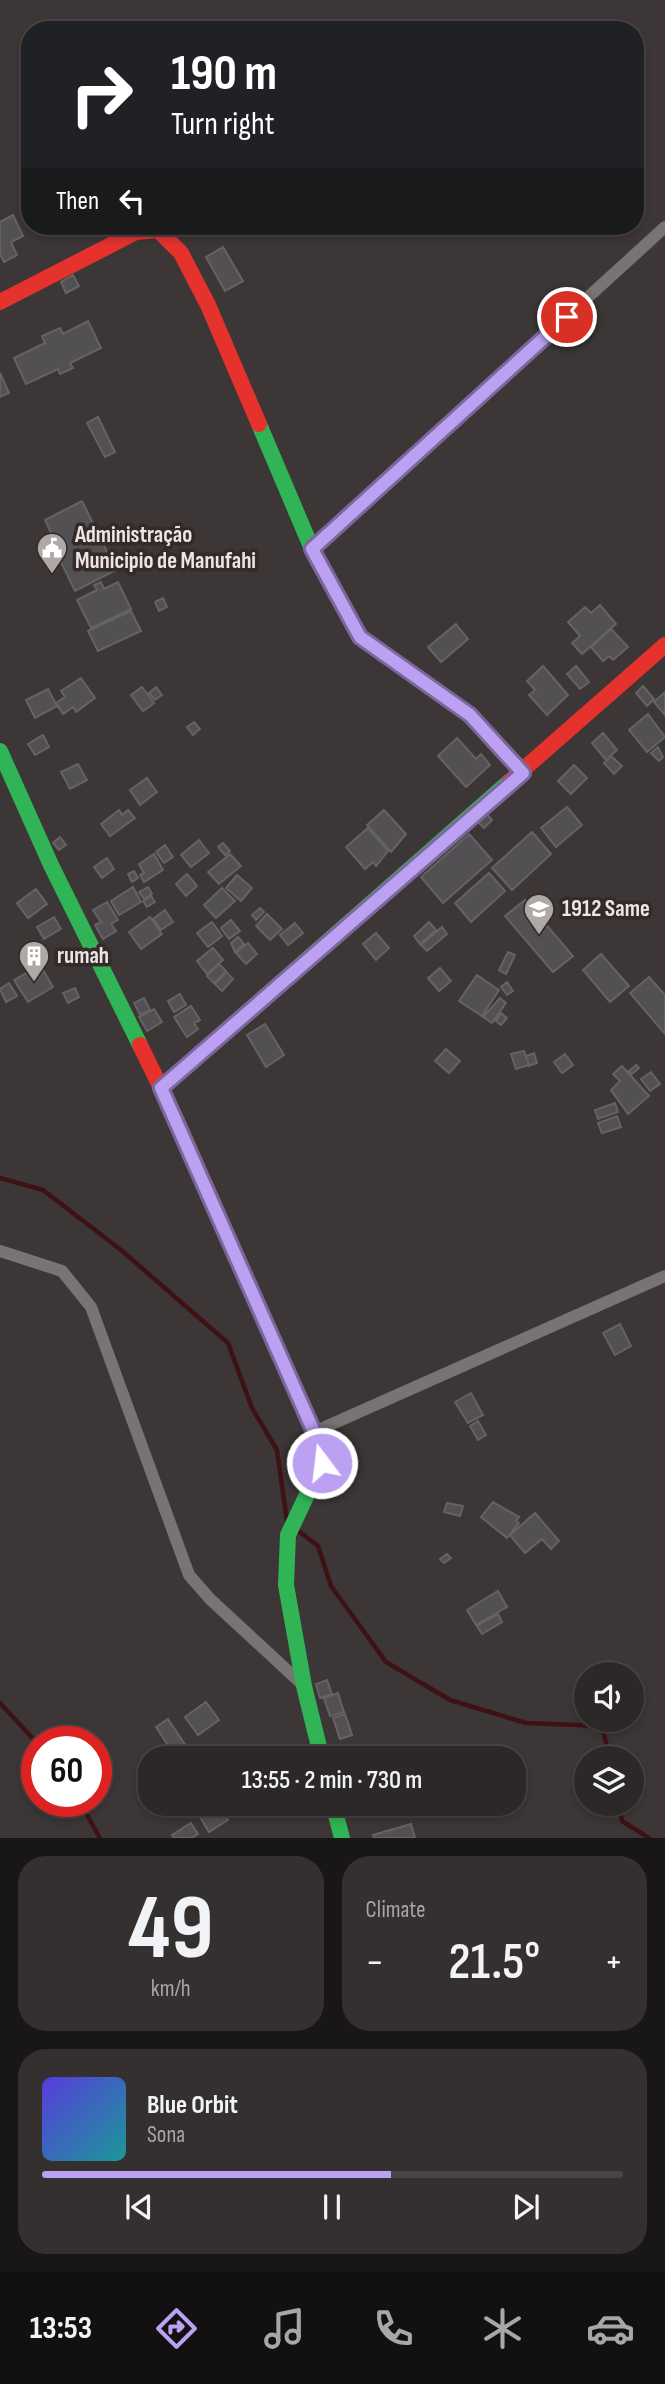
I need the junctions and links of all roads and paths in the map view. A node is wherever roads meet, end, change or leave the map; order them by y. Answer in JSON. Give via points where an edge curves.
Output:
{"nodes":[{"id":1,"x":665,"y":228,"type":"edge"},
{"id":2,"x":130,"y":235,"type":"edge"},
{"id":3,"x":163,"y":235,"type":"edge"},
{"id":4,"x":0,"y":302,"type":"edge"},
{"id":5,"x":312,"y":549,"type":"junction"},
{"id":6,"x":665,"y":645,"type":"edge"},
{"id":7,"x":0,"y":751,"type":"edge"},
{"id":8,"x":523,"y":773,"type":"junction"},
{"id":9,"x":161,"y":1088,"type":"junction"},
{"id":10,"x":0,"y":1251,"type":"edge"},
{"id":11,"x":665,"y":1276,"type":"edge"},
{"id":12,"x":314,"y":1432,"type":"junction"},
{"id":13,"x":304,"y":1686,"type":"junction"},
{"id":14,"x":319,"y":1746,"type":"edge"},
{"id":15,"x":336,"y":1816,"type":"edge"},
{"id":16,"x":342,"y":1838,"type":"edge"}],
"edges":[{"from":1,"to":5,"type":"street"},
{"from":2,"to":4,"type":"street"},
{"from":3,"to":5,"type":"street","via":[[181,253],[208,305]]},
{"from":5,"to":8,"type":"street","via":[[360,637],[470,715]]},
{"from":6,"to":8,"type":"street"},
{"from":7,"to":9,"type":"street"},
{"from":8,"to":9,"type":"street"},
{"from":9,"to":12,"type":"street"},
{"from":10,"to":13,"type":"street","via":[[62,1271],[91,1307],[189,1575]]},
{"from":11,"to":12,"type":"street"},
{"from":12,"to":13,"type":"street","via":[[322,1463],[288,1535],[286,1562]]},
{"from":13,"to":14,"type":"street"},
{"from":15,"to":16,"type":"street"}]}
